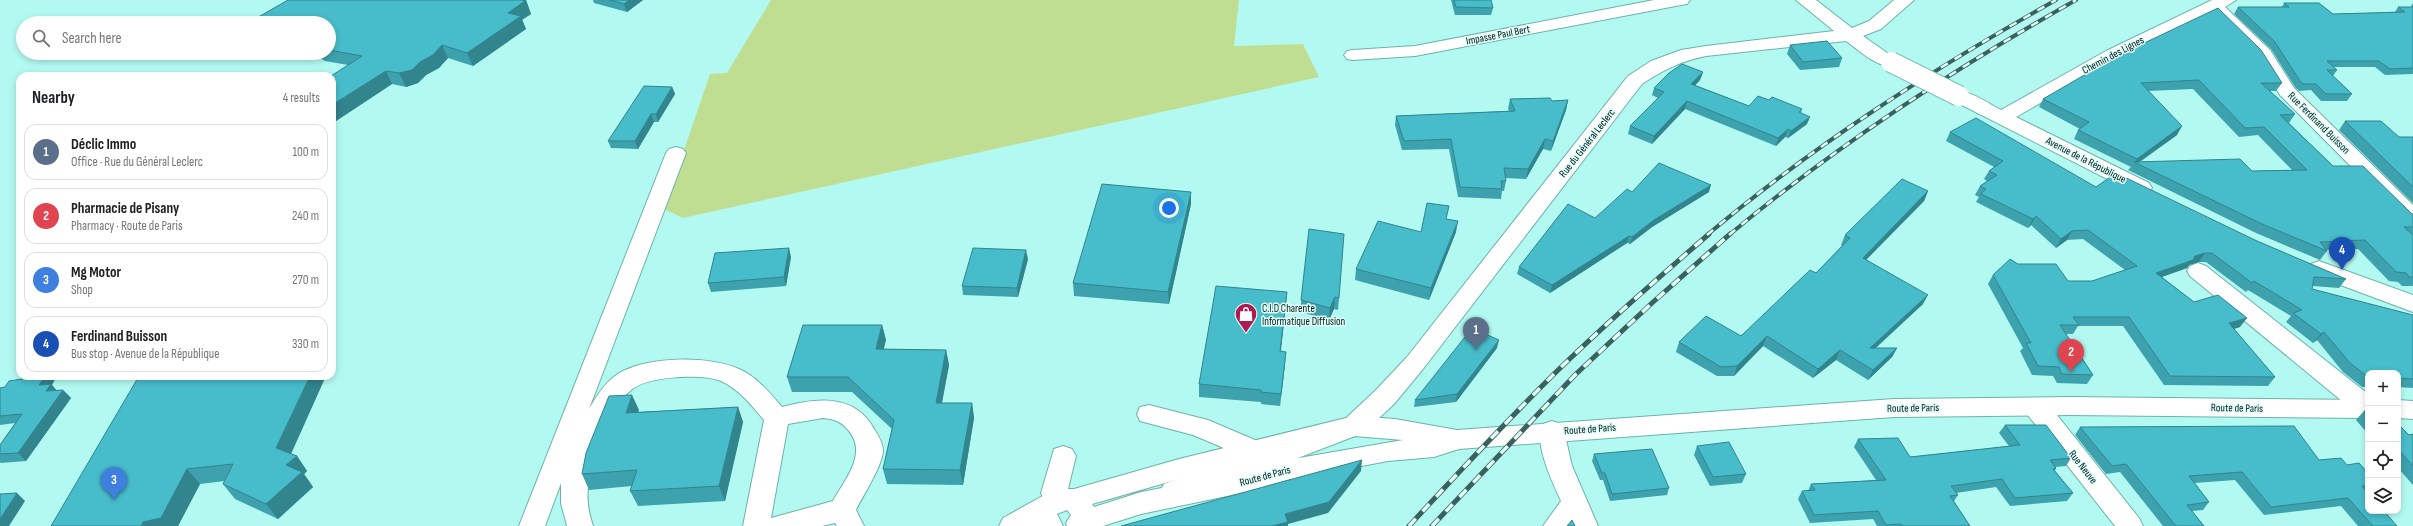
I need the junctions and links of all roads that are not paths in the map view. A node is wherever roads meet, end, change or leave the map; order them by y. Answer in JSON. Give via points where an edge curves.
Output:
{"nodes":[{"id":1,"x":1681,"y":0,"type":"edge"},
{"id":2,"x":1805,"y":0,"type":"edge"},
{"id":3,"x":1905,"y":0,"type":"edge"},
{"id":4,"x":2221,"y":3,"type":"edge"},
{"id":5,"x":1637,"y":4,"type":"edge"},
{"id":6,"x":1849,"y":35,"type":"junction"},
{"id":7,"x":1353,"y":55,"type":"dead end"},
{"id":8,"x":2002,"y":118,"type":"junction"},
{"id":9,"x":676,"y":153,"type":"dead end"},
{"id":10,"x":2162,"y":198,"type":"edge"},
{"id":11,"x":2413,"y":217,"type":"edge"},
{"id":12,"x":2304,"y":263,"type":"edge"},
{"id":13,"x":2198,"y":271,"type":"dead end"},
{"id":14,"x":2413,"y":304,"type":"edge"},
{"id":15,"x":2365,"y":407,"type":"edge"},
{"id":16,"x":2036,"y":408,"type":"junction"},
{"id":17,"x":2365,"y":409,"type":"edge"},
{"id":18,"x":2401,"y":409,"type":"edge"},
{"id":19,"x":2413,"y":410,"type":"edge"},
{"id":20,"x":1150,"y":414,"type":"dead end"},
{"id":21,"x":777,"y":418,"type":"junction"},
{"id":22,"x":1354,"y":426,"type":"junction"},
{"id":23,"x":1552,"y":431,"type":"junction"},
{"id":24,"x":1459,"y":439,"type":"junction"},
{"id":25,"x":1253,"y":450,"type":"junction"},
{"id":26,"x":1063,"y":456,"type":"dead end"},
{"id":27,"x":1141,"y":503,"type":"junction"},
{"id":28,"x":1063,"y":514,"type":"edge"},
{"id":29,"x":1580,"y":515,"type":"edge"},
{"id":30,"x":847,"y":518,"type":"edge"},
{"id":31,"x":532,"y":526,"type":"edge"},
{"id":32,"x":580,"y":526,"type":"edge"},
{"id":33,"x":756,"y":526,"type":"edge"},
{"id":34,"x":780,"y":526,"type":"edge"},
{"id":35,"x":1012,"y":526,"type":"edge"},
{"id":36,"x":1556,"y":526,"type":"edge"},
{"id":37,"x":2130,"y":526,"type":"edge"}],
"edges":[{"from":1,"to":5,"type":"street","name":"Impasse Paul Bert"},
{"from":2,"to":6,"type":"street","name":"Avenue de la République"},
{"from":3,"to":6,"type":"street","name":"Rue du Général Leclerc","via":[[1875,25]]},
{"from":4,"to":8,"type":"street","name":"Chemin des Lignes","via":[[2126,48],[2028,101]]},
{"from":4,"to":11,"type":"street","name":"Rue Ferdinand Buisson","via":[[2264,54],[2287,91]]},
{"from":5,"to":7,"type":"street","name":"Impasse Paul Bert","via":[[1415,51]]},
{"from":6,"to":8,"type":"street","name":"Avenue de la République","bridge":true,"via":[[1891,62]]},
{"from":6,"to":22,"type":"street","name":"Rue du Général Leclerc","via":[[1681,56],[1658,65],[1635,80],[1415,363],[1385,397]]},
{"from":8,"to":10,"type":"street","name":"Avenue de la République"},
{"from":9,"to":31,"type":"street"},
{"from":12,"to":14,"type":"street"},
{"from":13,"to":15,"type":"street"},
{"from":16,"to":17,"type":"street","name":"Route de Paris"},
{"from":16,"to":23,"type":"street","name":"Route de Paris","via":[[1894,408]]},
{"from":16,"to":37,"type":"street","name":"Rue Neuve"},
{"from":18,"to":19,"type":"street"},
{"from":20,"to":25,"type":"street","via":[[1199,427]]},
{"from":21,"to":30,"type":"street","via":[[816,407],[842,410],[858,422],[866,437],[870,453]]},
{"from":21,"to":32,"type":"street","via":[[757,394],[741,382],[730,375],[707,368],[649,373],[628,379],[612,393],[601,410],[572,489]]},
{"from":21,"to":33,"type":"street"},
{"from":22,"to":24,"type":"street","name":"Route de Paris","via":[[1395,429]]},
{"from":22,"to":25,"type":"street","name":"Route de Paris"},
{"from":22,"to":27,"type":"street","name":"Route de Paris"},
{"from":23,"to":24,"type":"street","name":"Route de Paris"},
{"from":23,"to":29,"type":"street","via":[[1559,466]]},
{"from":24,"to":27,"type":"street","name":"Route de Paris","via":[[1434,446],[1388,451],[1287,470],[1246,482]]},
{"from":25,"to":28,"type":"street","name":"Route de Paris","via":[[1127,483]]},
{"from":26,"to":28,"type":"street","via":[[1054,493]]},
{"from":27,"to":28,"type":"street","name":"Route de Paris"},
{"from":28,"to":35,"type":"street","name":"Route de Paris"},
{"from":29,"to":36,"type":"street"},
{"from":30,"to":34,"type":"street"}]}
